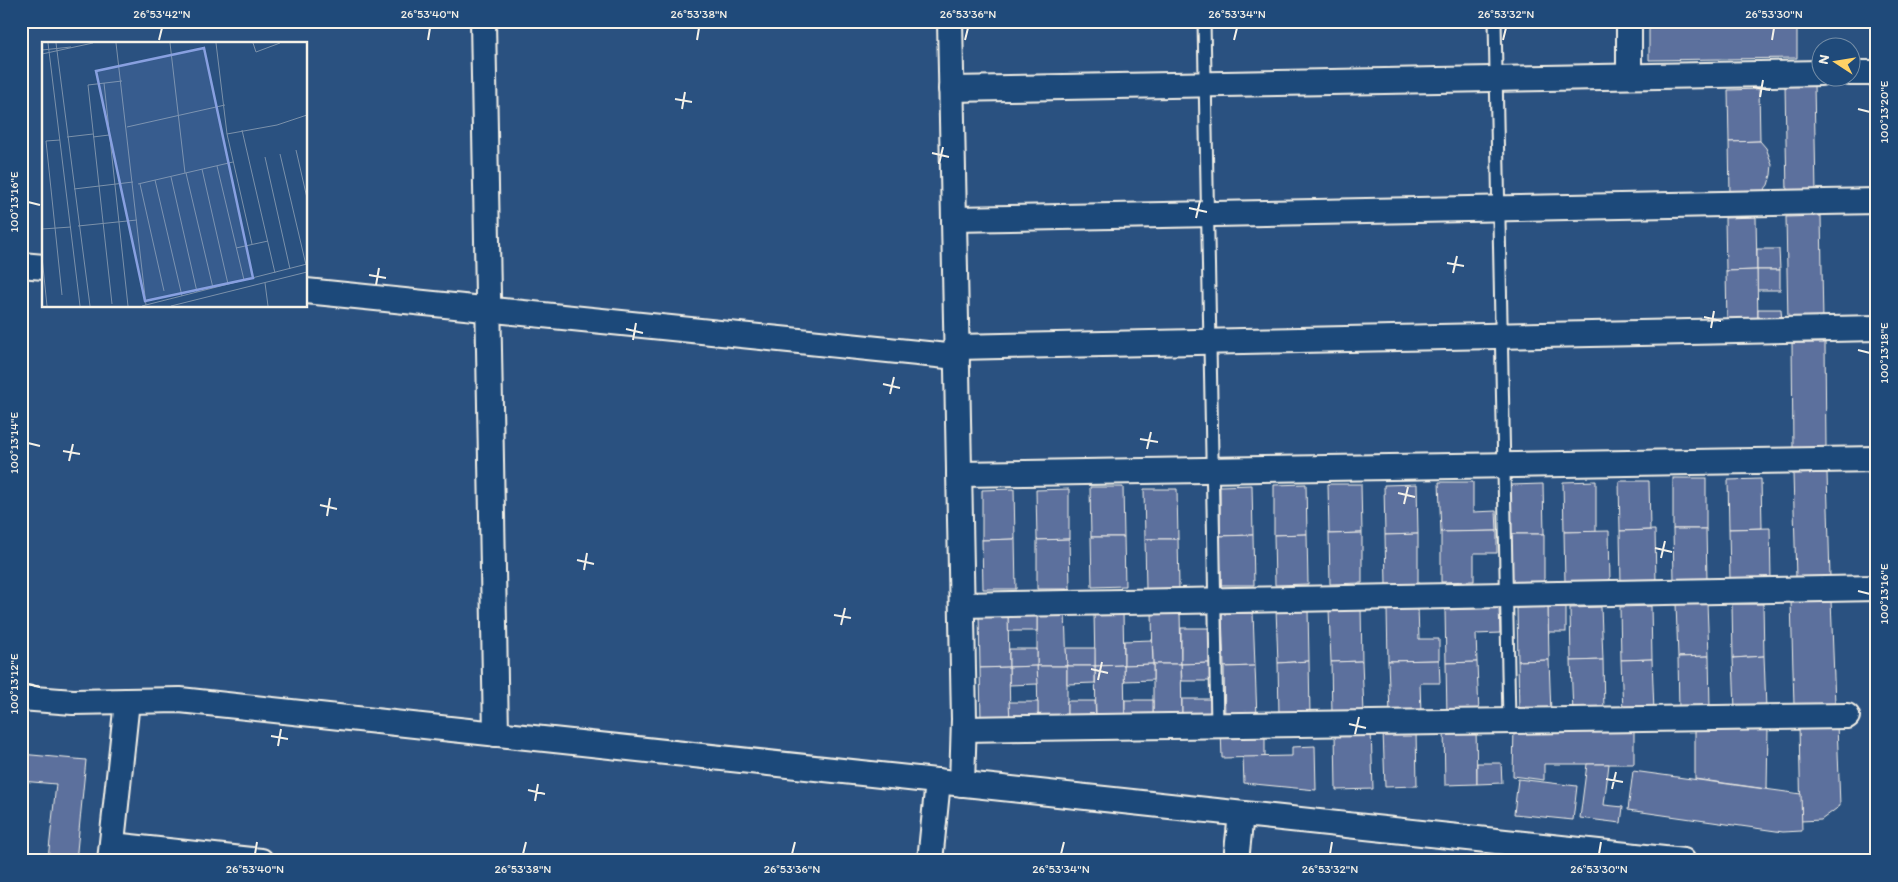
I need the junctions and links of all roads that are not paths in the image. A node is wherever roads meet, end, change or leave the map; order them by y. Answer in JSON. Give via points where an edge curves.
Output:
{"nodes":[{"id":1,"x":483,"y":21,"type":"edge"},
{"id":2,"x":950,"y":21,"type":"edge"},
{"id":3,"x":1204,"y":21,"type":"edge"},
{"id":4,"x":1494,"y":21,"type":"edge"},
{"id":5,"x":1629,"y":21,"type":"edge"},
{"id":6,"x":1810,"y":73,"type":"edge"},
{"id":7,"x":1860,"y":73,"type":"edge"},
{"id":8,"x":1877,"y":73,"type":"edge"},
{"id":9,"x":1629,"y":76,"type":"junction"},
{"id":10,"x":1496,"y":78,"type":"junction"},
{"id":11,"x":1205,"y":84,"type":"junction"},
{"id":12,"x":951,"y":89,"type":"junction"},
{"id":13,"x":1877,"y":200,"type":"edge"},
{"id":14,"x":1498,"y":208,"type":"junction"},
{"id":15,"x":1207,"y":213,"type":"junction"},
{"id":16,"x":954,"y":219,"type":"junction"},
{"id":17,"x":21,"y":265,"type":"edge"},
{"id":18,"x":42,"y":267,"type":"edge"},
{"id":19,"x":308,"y":291,"type":"edge"},
{"id":20,"x":488,"y":310,"type":"junction"},
{"id":21,"x":1877,"y":328,"type":"edge"},
{"id":22,"x":1501,"y":336,"type":"junction"},
{"id":23,"x":1210,"y":342,"type":"junction"},
{"id":24,"x":957,"y":352,"type":"junction"},
{"id":25,"x":1877,"y":459,"type":"edge"},
{"id":26,"x":1504,"y":465,"type":"junction"},
{"id":27,"x":1212,"y":469,"type":"junction"},
{"id":28,"x":959,"y":474,"type":"junction"},
{"id":29,"x":1877,"y":588,"type":"edge"},
{"id":30,"x":1506,"y":595,"type":"junction"},
{"id":31,"x":1214,"y":601,"type":"junction"},
{"id":32,"x":962,"y":605,"type":"junction"},
{"id":33,"x":21,"y":698,"type":"edge"},
{"id":34,"x":127,"y":701,"type":"junction"},
{"id":35,"x":1847,"y":716,"type":"dead end"},
{"id":36,"x":1509,"y":721,"type":"junction"},
{"id":37,"x":1216,"y":725,"type":"junction"},
{"id":38,"x":964,"y":729,"type":"junction"},
{"id":39,"x":496,"y":734,"type":"junction"},
{"id":40,"x":938,"y":781,"type":"junction"},
{"id":41,"x":962,"y":784,"type":"junction"},
{"id":42,"x":1241,"y":814,"type":"junction"},
{"id":43,"x":111,"y":853,"type":"edge"},
{"id":44,"x":262,"y":861,"type":"edge"},
{"id":45,"x":930,"y":861,"type":"edge"},
{"id":46,"x":1236,"y":861,"type":"edge"},
{"id":47,"x":1683,"y":861,"type":"edge"}],
"edges":[{"from":1,"to":20,"type":"street"},
{"from":2,"to":12,"type":"street"},
{"from":3,"to":11,"type":"lane"},
{"from":4,"to":10,"type":"lane"},
{"from":5,"to":9,"type":"street"},
{"from":6,"to":9,"type":"street"},
{"from":7,"to":8,"type":"street"},
{"from":9,"to":10,"type":"street"},
{"from":10,"to":11,"type":"street"},
{"from":10,"to":14,"type":"lane"},
{"from":11,"to":12,"type":"street"},
{"from":11,"to":15,"type":"lane"},
{"from":12,"to":16,"type":"street"},
{"from":13,"to":14,"type":"street"},
{"from":14,"to":15,"type":"street"},
{"from":14,"to":22,"type":"lane"},
{"from":15,"to":16,"type":"street"},
{"from":15,"to":23,"type":"lane"},
{"from":16,"to":24,"type":"street"},
{"from":17,"to":18,"type":"street"},
{"from":19,"to":20,"type":"street"},
{"from":20,"to":24,"type":"street"},
{"from":20,"to":39,"type":"street"},
{"from":21,"to":22,"type":"street"},
{"from":22,"to":23,"type":"street"},
{"from":22,"to":26,"type":"lane"},
{"from":23,"to":24,"type":"street"},
{"from":23,"to":27,"type":"lane"},
{"from":24,"to":28,"type":"street"},
{"from":25,"to":26,"type":"street"},
{"from":26,"to":27,"type":"street"},
{"from":26,"to":30,"type":"lane"},
{"from":27,"to":28,"type":"street"},
{"from":27,"to":31,"type":"lane"},
{"from":28,"to":32,"type":"street"},
{"from":29,"to":30,"type":"street"},
{"from":30,"to":31,"type":"street"},
{"from":30,"to":36,"type":"lane"},
{"from":31,"to":32,"type":"street"},
{"from":31,"to":37,"type":"lane"},
{"from":32,"to":38,"type":"street"},
{"from":33,"to":34,"type":"street","via":[[73,702]]},
{"from":34,"to":39,"type":"street","via":[[180,700]]},
{"from":34,"to":43,"type":"street"},
{"from":35,"to":36,"type":"street"},
{"from":36,"to":37,"type":"street"},
{"from":37,"to":38,"type":"street"},
{"from":38,"to":41,"type":"street"},
{"from":39,"to":40,"type":"street"},
{"from":40,"to":41,"type":"street"},
{"from":40,"to":45,"type":"street"},
{"from":41,"to":42,"type":"street"},
{"from":42,"to":46,"type":"street"},
{"from":42,"to":47,"type":"street"},
{"from":43,"to":44,"type":"street"}]}
